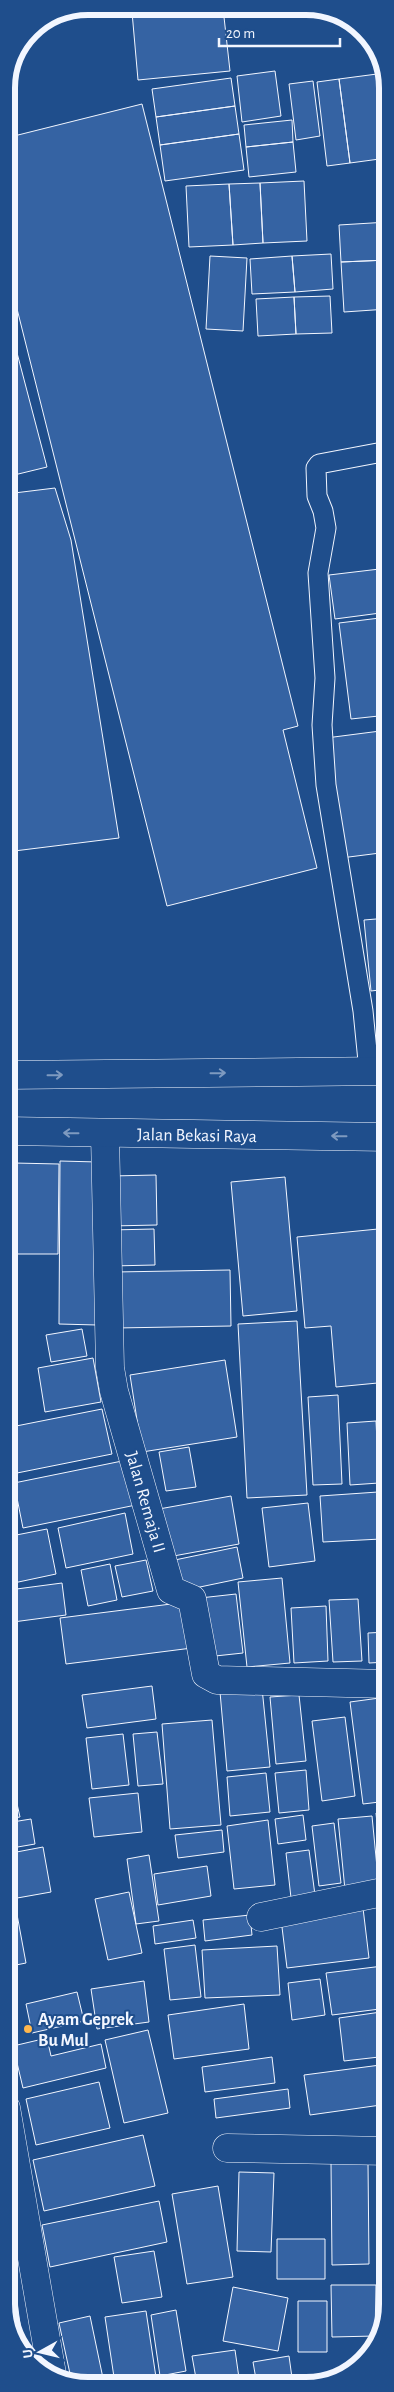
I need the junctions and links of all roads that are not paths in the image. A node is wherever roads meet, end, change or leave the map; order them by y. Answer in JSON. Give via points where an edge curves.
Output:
{"nodes":[{"id":1,"x":379,"y":453,"type":"edge"},
{"id":2,"x":378,"y":1071,"type":"edge"},
{"id":3,"x":15,"y":1075,"type":"edge"},
{"id":4,"x":15,"y":1132,"type":"edge"},
{"id":5,"x":105,"y":1134,"type":"junction"},
{"id":6,"x":379,"y":1137,"type":"edge"},
{"id":7,"x":379,"y":1684,"type":"edge"},
{"id":8,"x":379,"y":1893,"type":"edge"},
{"id":9,"x":262,"y":1917,"type":"dead end"},
{"id":10,"x":227,"y":2148,"type":"dead end"},
{"id":11,"x":379,"y":2151,"type":"edge"},
{"id":12,"x":15,"y":2200,"type":"edge"},
{"id":13,"x":50,"y":2367,"type":"edge"}],
"edges":[{"from":1,"to":2,"type":"lane","via":[[319,464],[316,468],[317,496],[326,528],[318,573],[325,678],[322,725],[326,785],[363,1011]]},
{"from":3,"to":2,"type":"street","one_way":true},
{"from":5,"to":4,"type":"street","name":"Jalan Bekasi Raya","one_way":true},
{"from":6,"to":5,"type":"street","name":"Jalan Bekasi Raya","one_way":true},
{"from":5,"to":7,"type":"street","name":"Jalan Remaja II","via":[[110,1368],[114,1391],[172,1590],[192,1599],[206,1674],[217,1680]]},
{"from":8,"to":9,"type":"street"},
{"from":10,"to":11,"type":"street"},
{"from":12,"to":13,"type":"street"}]}
